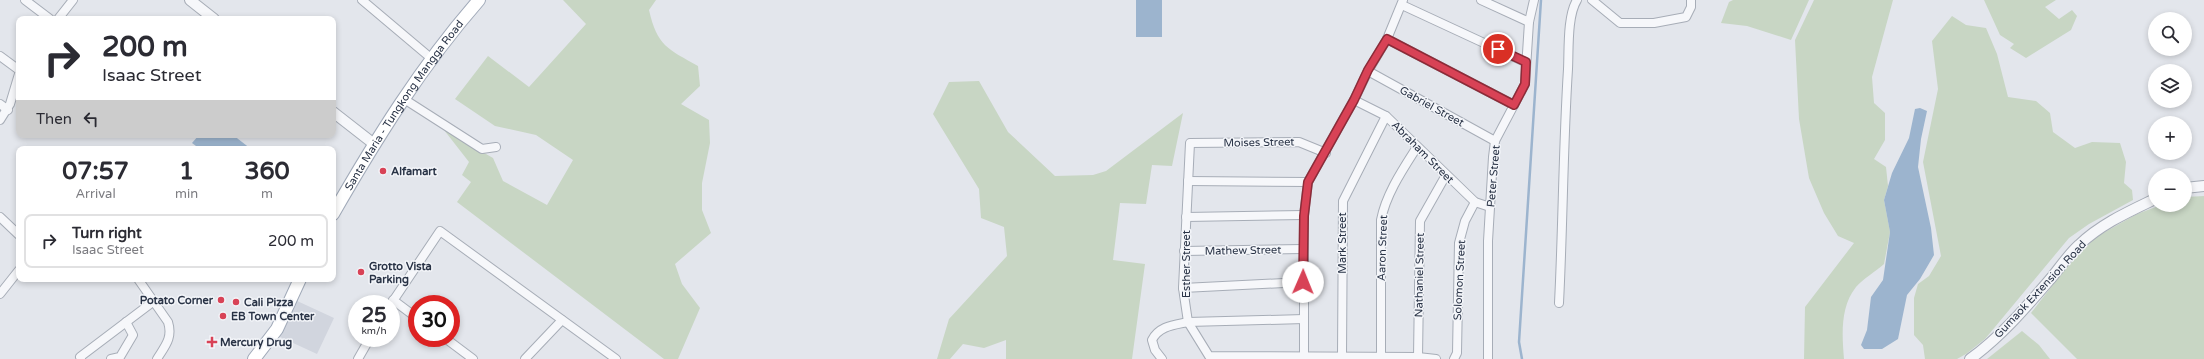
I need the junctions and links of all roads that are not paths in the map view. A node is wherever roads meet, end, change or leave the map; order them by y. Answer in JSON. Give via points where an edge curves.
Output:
{"nodes":[{"id":1,"x":25,"y":0,"type":"edge"},
{"id":2,"x":73,"y":0,"type":"edge"},
{"id":3,"x":190,"y":0,"type":"edge"},
{"id":4,"x":362,"y":0,"type":"edge"},
{"id":5,"x":479,"y":0,"type":"edge"},
{"id":6,"x":1481,"y":0,"type":"edge"},
{"id":7,"x":1534,"y":0,"type":"edge"},
{"id":8,"x":1577,"y":0,"type":"edge"},
{"id":9,"x":1592,"y":0,"type":"edge"},
{"id":10,"x":1691,"y":0,"type":"edge"},
{"id":11,"x":1402,"y":3,"type":"edge"},
{"id":12,"x":46,"y":16,"type":"edge"},
{"id":13,"x":60,"y":16,"type":"edge"},
{"id":14,"x":210,"y":16,"type":"edge"},
{"id":15,"x":1529,"y":22,"type":"junction"},
{"id":16,"x":1387,"y":39,"type":"junction"},
{"id":17,"x":0,"y":56,"type":"edge"},
{"id":18,"x":432,"y":59,"type":"junction"},
{"id":19,"x":1526,"y":62,"type":"junction"},
{"id":20,"x":16,"y":68,"type":"edge"},
{"id":21,"x":1368,"y":70,"type":"junction"},
{"id":22,"x":16,"y":84,"type":"edge"},
{"id":23,"x":404,"y":99,"type":"junction"},
{"id":24,"x":1354,"y":100,"type":"junction"},
{"id":25,"x":0,"y":104,"type":"edge"},
{"id":26,"x":1514,"y":105,"type":"junction"},
{"id":27,"x":8,"y":110,"type":"junction"},
{"id":28,"x":336,"y":114,"type":"edge"},
{"id":29,"x":1386,"y":116,"type":"junction"},
{"id":30,"x":0,"y":120,"type":"edge"},
{"id":31,"x":1495,"y":141,"type":"junction"},
{"id":32,"x":374,"y":144,"type":"junction"},
{"id":33,"x":1190,"y":144,"type":"joint"},
{"id":34,"x":496,"y":147,"type":"dead end"},
{"id":35,"x":1417,"y":147,"type":"junction"},
{"id":36,"x":1326,"y":153,"type":"junction"},
{"id":37,"x":1446,"y":175,"type":"junction"},
{"id":38,"x":1188,"y":181,"type":"junction"},
{"id":39,"x":1308,"y":182,"type":"junction"},
{"id":40,"x":2204,"y":186,"type":"edge"},
{"id":41,"x":2192,"y":187,"type":"edge"},
{"id":42,"x":1475,"y":202,"type":"junction"},
{"id":43,"x":2148,"y":202,"type":"edge"},
{"id":44,"x":1490,"y":207,"type":"junction"},
{"id":45,"x":336,"y":209,"type":"edge"},
{"id":46,"x":1304,"y":216,"type":"junction"},
{"id":47,"x":0,"y":217,"type":"edge"},
{"id":48,"x":1186,"y":217,"type":"junction"},
{"id":49,"x":16,"y":232,"type":"edge"},
{"id":50,"x":1303,"y":249,"type":"junction"},
{"id":51,"x":1184,"y":251,"type":"junction"},
{"id":52,"x":16,"y":274,"type":"edge"},
{"id":53,"x":140,"y":282,"type":"edge"},
{"id":54,"x":299,"y":282,"type":"edge"},
{"id":55,"x":1303,"y":282,"type":"junction"},
{"id":56,"x":1184,"y":288,"type":"junction"},
{"id":57,"x":0,"y":294,"type":"edge"},
{"id":58,"x":397,"y":295,"type":"edge"},
{"id":59,"x":154,"y":301,"type":"junction"},
{"id":60,"x":1559,"y":303,"type":"dead end"},
{"id":61,"x":1304,"y":319,"type":"junction"},
{"id":62,"x":562,"y":320,"type":"junction"},
{"id":63,"x":126,"y":322,"type":"junction"},
{"id":64,"x":1188,"y":322,"type":"junction"},
{"id":65,"x":365,"y":347,"type":"edge"},
{"id":66,"x":457,"y":347,"type":"edge"},
{"id":67,"x":1304,"y":357,"type":"junction"},
{"id":68,"x":1342,"y":357,"type":"junction"},
{"id":69,"x":1418,"y":357,"type":"junction"},
{"id":70,"x":1381,"y":358,"type":"junction"},
{"id":71,"x":81,"y":359,"type":"edge"},
{"id":72,"x":111,"y":359,"type":"edge"},
{"id":73,"x":157,"y":359,"type":"edge"},
{"id":74,"x":254,"y":359,"type":"edge"},
{"id":75,"x":358,"y":359,"type":"edge"},
{"id":76,"x":473,"y":359,"type":"edge"},
{"id":77,"x":525,"y":359,"type":"edge"},
{"id":78,"x":616,"y":359,"type":"edge"},
{"id":79,"x":1162,"y":359,"type":"edge"},
{"id":80,"x":1436,"y":359,"type":"edge"},
{"id":81,"x":1454,"y":359,"type":"edge"},
{"id":82,"x":1488,"y":359,"type":"edge"},
{"id":83,"x":1970,"y":359,"type":"edge"}],
"edges":[{"from":1,"to":12,"type":"street"},
{"from":2,"to":13,"type":"street"},
{"from":3,"to":14,"type":"street"},
{"from":4,"to":18,"type":"street"},
{"from":5,"to":18,"type":"main road","name":"Santa Maria - Tungkong Mangga Road","via":[[454,28]]},
{"from":6,"to":15,"type":"street"},
{"from":7,"to":15,"type":"street","name":"Peter Street"},
{"from":8,"to":60,"type":"street","via":[[1573,10],[1568,68]]},
{"from":9,"to":10,"type":"street","via":[[1620,23],[1634,25],[1686,17]]},
{"from":11,"to":16,"type":"street"},
{"from":11,"to":19,"type":"street"},
{"from":15,"to":19,"type":"street","name":"Peter Street"},
{"from":16,"to":21,"type":"street"},
{"from":16,"to":26,"type":"street"},
{"from":17,"to":20,"type":"street"},
{"from":18,"to":23,"type":"main road","name":"Santa Maria - Tungkong Mangga Road"},
{"from":19,"to":26,"type":"street","name":"Peter Street","via":[[1525,84]]},
{"from":21,"to":24,"type":"street"},
{"from":21,"to":31,"type":"street","name":"Gabriel Street"},
{"from":22,"to":27,"type":"street"},
{"from":23,"to":32,"type":"main road","name":"Santa Maria - Tungkong Mangga Road"},
{"from":23,"to":34,"type":"street","via":[[482,149]]},
{"from":24,"to":29,"type":"street","name":"Abraham Street"},
{"from":24,"to":36,"type":"street"},
{"from":25,"to":27,"type":"street"},
{"from":26,"to":31,"type":"street","name":"Peter Street"},
{"from":27,"to":30,"type":"street"},
{"from":28,"to":32,"type":"street"},
{"from":29,"to":35,"type":"street","name":"Abraham Street"},
{"from":29,"to":68,"type":"street","name":"Mark Street","via":[[1343,201]]},
{"from":31,"to":44,"type":"street","name":"Peter Street"},
{"from":32,"to":45,"type":"main road","name":"Santa Maria - Tungkong Mangga Road"},
{"from":33,"to":36,"type":"street","name":"Moises Street","via":[[1300,142]]},
{"from":33,"to":38,"type":"street","name":"Esther Street"},
{"from":35,"to":37,"type":"street","name":"Abraham Street"},
{"from":35,"to":70,"type":"street","name":"Aaron Street","via":[[1383,209],[1381,220]]},
{"from":36,"to":39,"type":"street"},
{"from":37,"to":42,"type":"street","name":"Abraham Street"},
{"from":37,"to":69,"type":"street","name":"Nathaniel Street","via":[[1420,221]]},
{"from":38,"to":39,"type":"street"},
{"from":38,"to":48,"type":"street","name":"Esther Street"},
{"from":39,"to":46,"type":"street"},
{"from":40,"to":41,"type":"street"},
{"from":42,"to":44,"type":"street","name":"Abraham Street"},
{"from":42,"to":81,"type":"street","name":"Solomon Street","via":[[1465,221],[1459,243],[1457,353]]},
{"from":43,"to":83,"type":"street","name":"Gumaok Extension Road","via":[[2113,220],[2079,245],[2018,316]]},
{"from":44,"to":82,"type":"street","name":"Peter Street"},
{"from":46,"to":48,"type":"street"},
{"from":46,"to":50,"type":"street"},
{"from":47,"to":49,"type":"street"},
{"from":48,"to":51,"type":"street","name":"Esther Street"},
{"from":50,"to":51,"type":"street","name":"Mathew Street"},
{"from":50,"to":55,"type":"street"},
{"from":51,"to":56,"type":"street","name":"Esther Street"},
{"from":52,"to":57,"type":"street"},
{"from":53,"to":59,"type":"street"},
{"from":54,"to":74,"type":"main road","via":[[277,329]]},
{"from":55,"to":56,"type":"street"},
{"from":55,"to":61,"type":"street"},
{"from":56,"to":64,"type":"street","name":"Esther Street"},
{"from":58,"to":62,"type":"street","via":[[440,231]]},
{"from":59,"to":63,"type":"street"},
{"from":59,"to":73,"type":"street","via":[[171,330],[170,339]]},
{"from":61,"to":64,"type":"street"},
{"from":61,"to":67,"type":"street"},
{"from":62,"to":77,"type":"street"},
{"from":62,"to":78,"type":"street"},
{"from":63,"to":71,"type":"street"},
{"from":63,"to":72,"type":"street","via":[[134,335],[120,356]]},
{"from":64,"to":67,"type":"street","name":"Esther Street","via":[[1209,356]]},
{"from":64,"to":79,"type":"street","via":[[1166,327],[1154,335],[1152,340],[1155,350]]},
{"from":65,"to":75,"type":"street"},
{"from":66,"to":76,"type":"street"},
{"from":67,"to":68,"type":"street"},
{"from":68,"to":70,"type":"street"},
{"from":69,"to":70,"type":"street"},
{"from":69,"to":80,"type":"street"}]}
